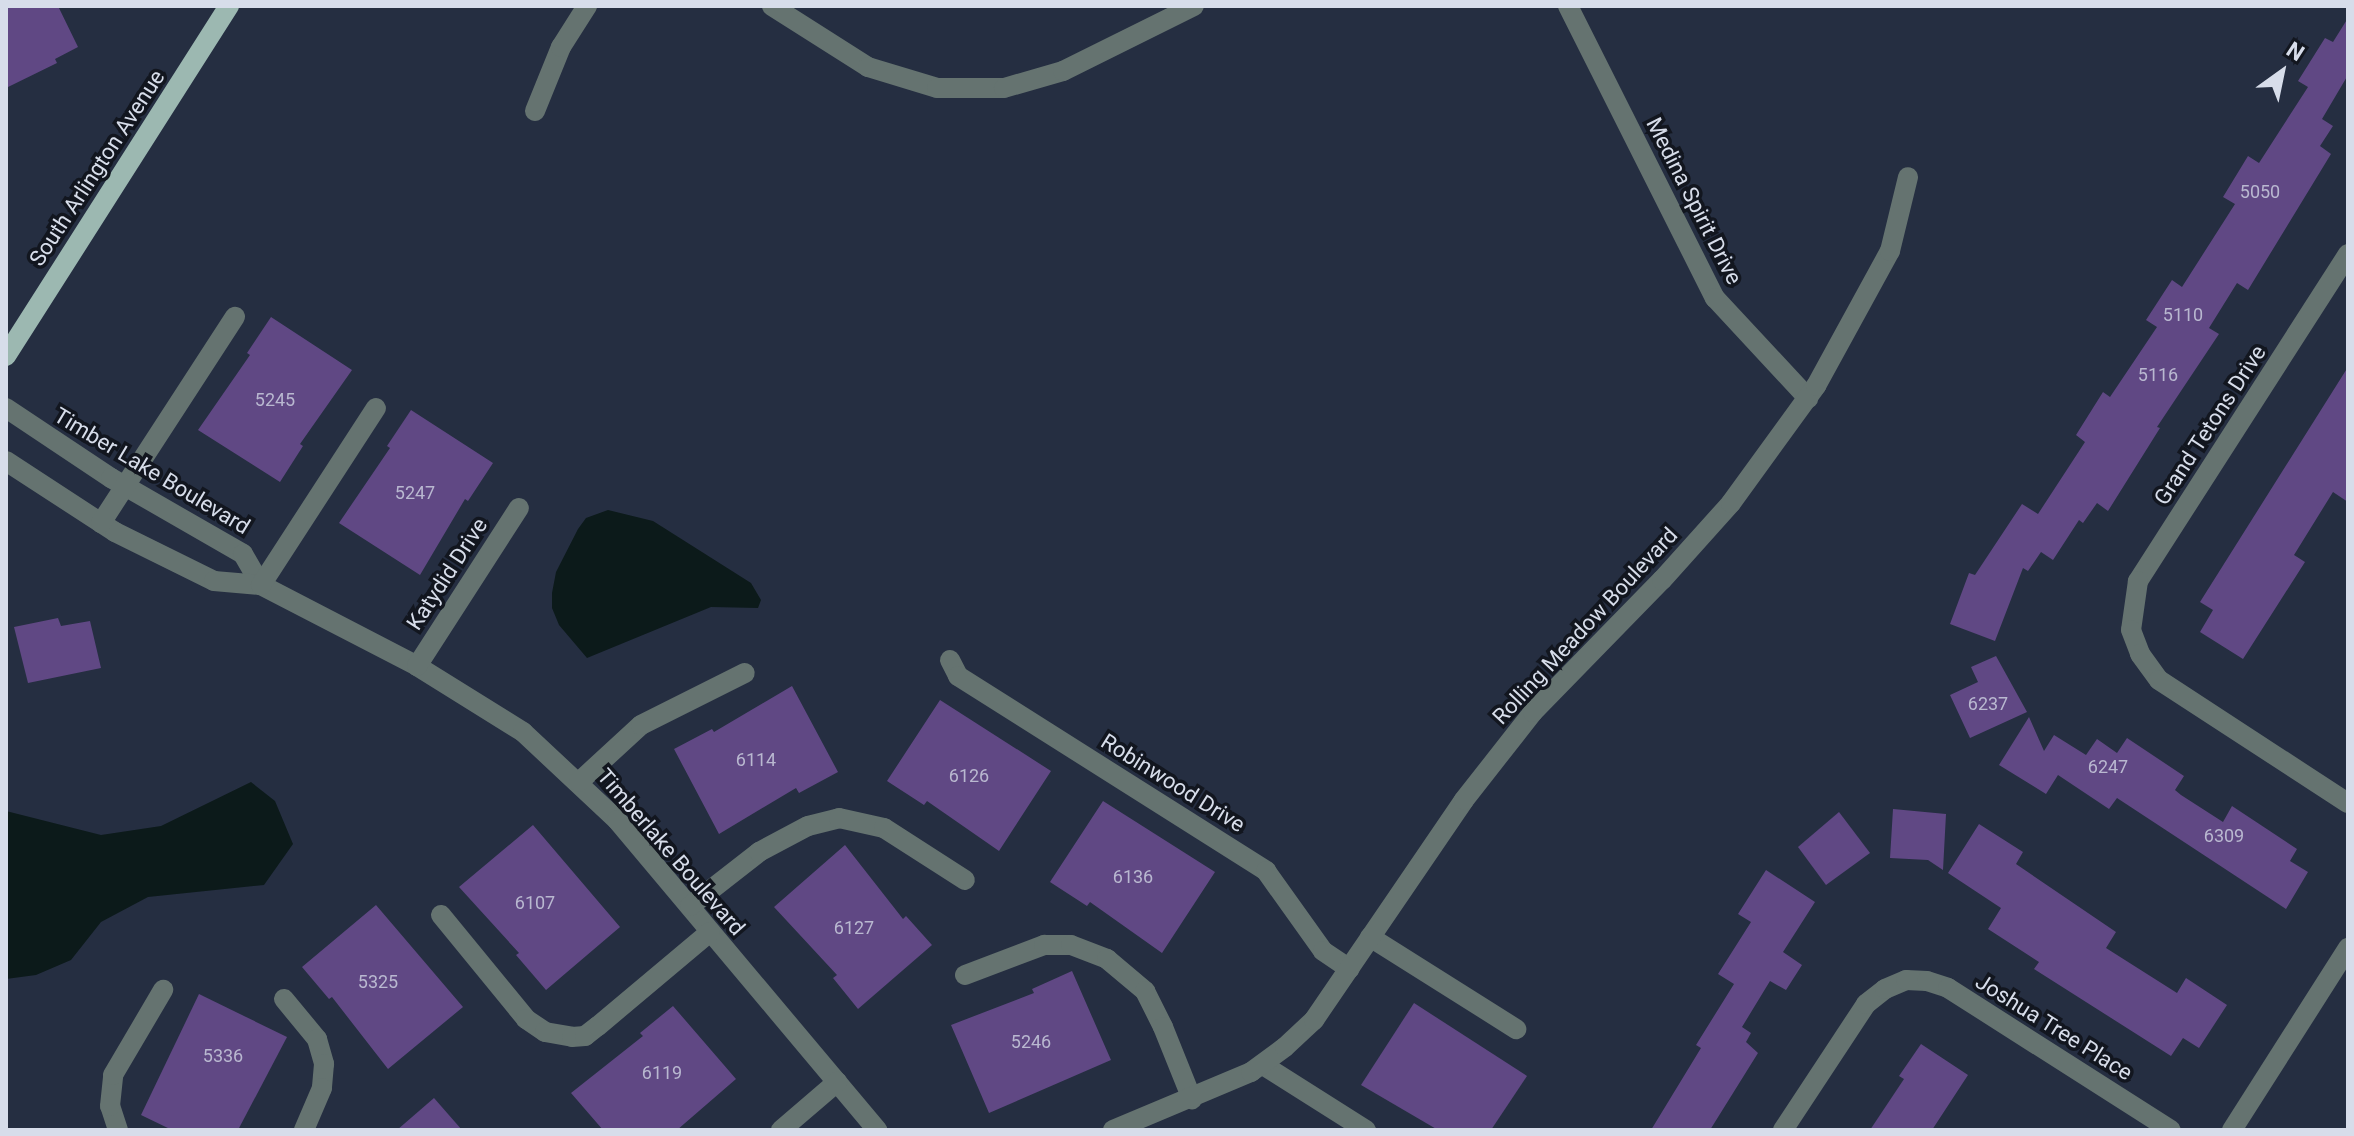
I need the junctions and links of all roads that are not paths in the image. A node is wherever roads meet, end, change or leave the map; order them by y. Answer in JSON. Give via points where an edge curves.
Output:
{"nodes":[{"id":1,"x":229,"y":6,"type":"edge"},
{"id":2,"x":587,"y":6,"type":"edge"},
{"id":3,"x":772,"y":6,"type":"edge"},
{"id":4,"x":1194,"y":6,"type":"edge"},
{"id":5,"x":1568,"y":6,"type":"edge"},
{"id":6,"x":535,"y":111,"type":"dead end"},
{"id":7,"x":1908,"y":177,"type":"dead end"},
{"id":8,"x":2348,"y":254,"type":"edge"},
{"id":9,"x":235,"y":317,"type":"dead end"},
{"id":10,"x":6,"y":356,"type":"edge"},
{"id":11,"x":1808,"y":398,"type":"junction"},
{"id":12,"x":6,"y":408,"type":"edge"},
{"id":13,"x":376,"y":408,"type":"dead end"},
{"id":14,"x":6,"y":461,"type":"edge"},
{"id":15,"x":126,"y":486,"type":"junction"},
{"id":16,"x":519,"y":508,"type":"dead end"},
{"id":17,"x":101,"y":523,"type":"junction"},
{"id":18,"x":261,"y":585,"type":"junction"},
{"id":19,"x":950,"y":660,"type":"dead end"},
{"id":20,"x":417,"y":666,"type":"junction"},
{"id":21,"x":745,"y":673,"type":"dead end"},
{"id":22,"x":579,"y":782,"type":"junction"},
{"id":23,"x":2348,"y":803,"type":"edge"},
{"id":24,"x":965,"y":880,"type":"dead end"},
{"id":25,"x":690,"y":906,"type":"junction"},
{"id":26,"x":441,"y":915,"type":"dead end"},
{"id":27,"x":710,"y":932,"type":"junction"},
{"id":28,"x":1370,"y":937,"type":"junction"},
{"id":29,"x":2348,"y":948,"type":"edge"},
{"id":30,"x":1350,"y":969,"type":"junction"},
{"id":31,"x":965,"y":975,"type":"dead end"},
{"id":32,"x":163,"y":990,"type":"dead end"},
{"id":33,"x":284,"y":999,"type":"dead end"},
{"id":34,"x":1516,"y":1029,"type":"dead end"},
{"id":35,"x":1263,"y":1065,"type":"junction"},
{"id":36,"x":837,"y":1082,"type":"junction"},
{"id":37,"x":1192,"y":1099,"type":"junction"},
{"id":38,"x":1151,"y":1123,"type":"edge"},
{"id":39,"x":118,"y":1130,"type":"edge"},
{"id":40,"x":304,"y":1130,"type":"edge"},
{"id":41,"x":781,"y":1130,"type":"edge"},
{"id":42,"x":877,"y":1130,"type":"edge"},
{"id":43,"x":1113,"y":1130,"type":"edge"},
{"id":44,"x":1366,"y":1130,"type":"edge"},
{"id":45,"x":1783,"y":1130,"type":"edge"},
{"id":46,"x":2171,"y":1130,"type":"edge"},
{"id":47,"x":2232,"y":1130,"type":"edge"}],
"edges":[{"from":1,"to":10,"type":"main road","name":"South Arlington Avenue"},
{"from":2,"to":6,"type":"street","via":[[561,47]]},
{"from":3,"to":4,"type":"street","via":[[868,67],[937,88],[1004,88],[1063,71]]},
{"from":5,"to":11,"type":"street","name":"Medina Spirit Drive","via":[[1715,298]]},
{"from":7,"to":11,"type":"street","name":"Rolling Meadow Boulevard","via":[[1890,251]]},
{"from":8,"to":23,"type":"street","name":"Grand Tetons Drive","via":[[2138,581],[2131,630],[2159,680]]},
{"from":9,"to":15,"type":"street"},
{"from":11,"to":28,"type":"street","name":"Rolling Meadow Boulevard","via":[[1731,503],[1533,712],[1464,800]]},
{"from":12,"to":15,"type":"street","name":"Timber Lake Boulevard"},
{"from":13,"to":18,"type":"street"},
{"from":14,"to":17,"type":"street"},
{"from":15,"to":17,"type":"street"},
{"from":15,"to":18,"type":"street","name":"Timber Lake Boulevard","via":[[243,554]]},
{"from":16,"to":20,"type":"street","name":"Katydid Drive"},
{"from":17,"to":18,"type":"street","via":[[214,581]]},
{"from":18,"to":20,"type":"street","name":"Timberlake Boulevard"},
{"from":19,"to":30,"type":"street","name":"Robinwood Drive","via":[[958,676],[1266,871],[1323,951]]},
{"from":20,"to":22,"type":"street","name":"Timberlake Boulevard","via":[[523,732]]},
{"from":21,"to":22,"type":"street","via":[[641,725]]},
{"from":22,"to":25,"type":"street","name":"Timberlake Boulevard"},
{"from":24,"to":25,"type":"street","via":[[884,828],[839,818],[808,826],[759,852]]},
{"from":25,"to":27,"type":"street","name":"Timberlake Boulevard"},
{"from":26,"to":27,"type":"street","via":[[526,1019],[545,1032],[565,1036],[585,1036]]},
{"from":27,"to":36,"type":"street","name":"Timberlake Boulevard"},
{"from":28,"to":30,"type":"street","name":"Rolling Meadow Boulevard"},
{"from":28,"to":34,"type":"street"},
{"from":29,"to":47,"type":"street"},
{"from":30,"to":35,"type":"street","name":"Rolling Meadow Boulevard","via":[[1314,1020]]},
{"from":31,"to":37,"type":"street","via":[[1044,945],[1071,945],[1107,959],[1145,991]]},
{"from":32,"to":39,"type":"street","via":[[113,1075],[110,1106]]},
{"from":33,"to":40,"type":"street","via":[[317,1039],[324,1064],[322,1088]]},
{"from":35,"to":37,"type":"street","name":"Rolling Meadow Boulevard"},
{"from":35,"to":44,"type":"street"},
{"from":36,"to":41,"type":"street"},
{"from":36,"to":42,"type":"street","name":"Timberlake Boulevard"},
{"from":37,"to":38,"type":"street","name":"Rolling Meadow Boulevard"},
{"from":38,"to":43,"type":"street","name":"Rolling Meadow Boulevard"},
{"from":45,"to":46,"type":"street","name":"Joshua Tree Place","via":[[1866,1004],[1906,980],[1948,988]]}]}
